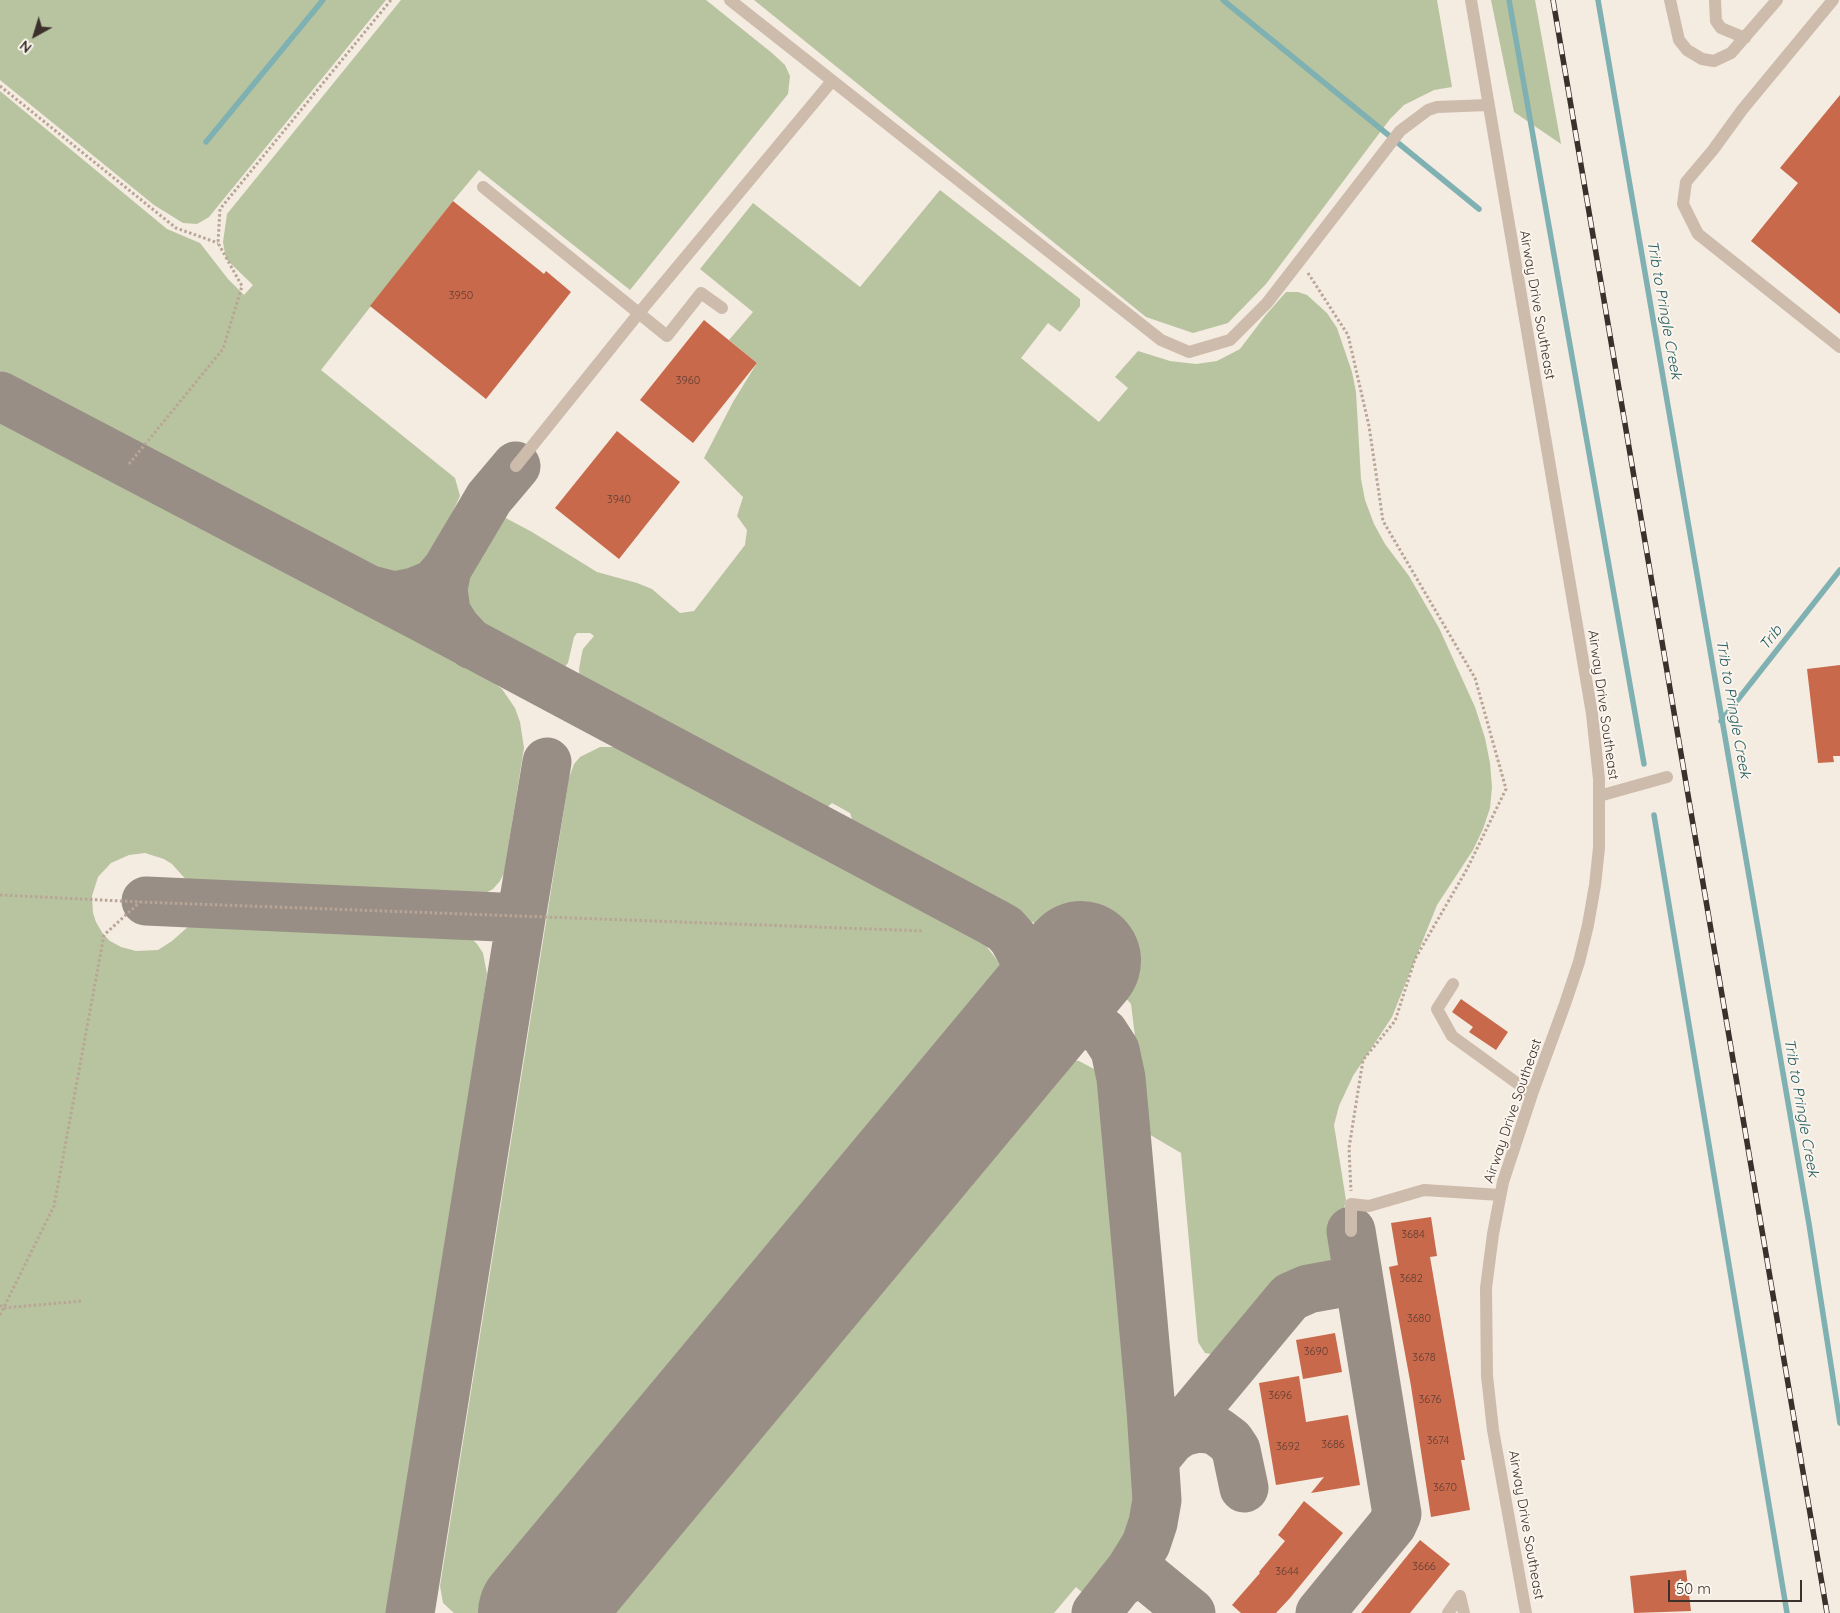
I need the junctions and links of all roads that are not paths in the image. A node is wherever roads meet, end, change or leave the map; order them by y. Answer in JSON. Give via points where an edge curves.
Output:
{"nodes":[{"id":1,"x":730,"y":0,"type":"edge"},
{"id":2,"x":1470,"y":0,"type":"edge"},
{"id":3,"x":1670,"y":0,"type":"edge"},
{"id":4,"x":1715,"y":0,"type":"edge"},
{"id":5,"x":1777,"y":0,"type":"edge"},
{"id":6,"x":1834,"y":0,"type":"edge"},
{"id":7,"x":1745,"y":38,"type":"junction"},
{"id":8,"x":832,"y":81,"type":"junction"},
{"id":9,"x":1488,"y":105,"type":"junction"},
{"id":10,"x":483,"y":187,"type":"dead end"},
{"id":11,"x":722,"y":308,"type":"dead end"},
{"id":12,"x":640,"y":313,"type":"junction"},
{"id":13,"x":1840,"y":346,"type":"edge"},
{"id":14,"x":516,"y":466,"type":"dead end"},
{"id":15,"x":1667,"y":777,"type":"dead end"},
{"id":16,"x":1599,"y":796,"type":"junction"},
{"id":17,"x":1453,"y":984,"type":"dead end"},
{"id":18,"x":1532,"y":1094,"type":"junction"},
{"id":19,"x":1500,"y":1195,"type":"junction"},
{"id":20,"x":1351,"y":1231,"type":"dead end"},
{"id":21,"x":1448,"y":1613,"type":"edge"},
{"id":22,"x":1464,"y":1613,"type":"edge"},
{"id":23,"x":1526,"y":1613,"type":"edge"}],
"edges":[{"from":1,"to":8,"type":"street"},
{"from":2,"to":9,"type":"street","name":"Airway Drive Southeast"},
{"from":3,"to":7,"type":"street","via":[[1679,40],[1687,50],[1702,59],[1714,61],[1724,58]]},
{"from":4,"to":7,"type":"street","via":[[1716,21],[1721,28]]},
{"from":5,"to":7,"type":"street"},
{"from":6,"to":13,"type":"street","via":[[1686,182],[1683,204],[1698,234]]},
{"from":8,"to":9,"type":"street","via":[[1160,340],[1189,352],[1230,340],[1267,304],[1400,131],[1437,107]]},
{"from":8,"to":12,"type":"street"},
{"from":9,"to":16,"type":"street","name":"Airway Drive Southeast","via":[[1590,704]]},
{"from":10,"to":12,"type":"street"},
{"from":11,"to":12,"type":"street","via":[[701,293],[667,336]]},
{"from":12,"to":14,"type":"street"},
{"from":15,"to":16,"type":"street"},
{"from":16,"to":18,"type":"street","name":"Airway Drive Southeast","via":[[1599,848],[1588,925],[1566,1004]]},
{"from":17,"to":18,"type":"street","via":[[1437,1009],[1452,1036]]},
{"from":18,"to":19,"type":"street","name":"Airway Drive Southeast"},
{"from":19,"to":20,"type":"street","via":[[1424,1190],[1369,1206],[1352,1204]]},
{"from":19,"to":23,"type":"street","name":"Airway Drive Southeast","via":[[1486,1288],[1487,1376],[1493,1430]]},
{"from":21,"to":22,"type":"street","via":[[1460,1596]]}]}
